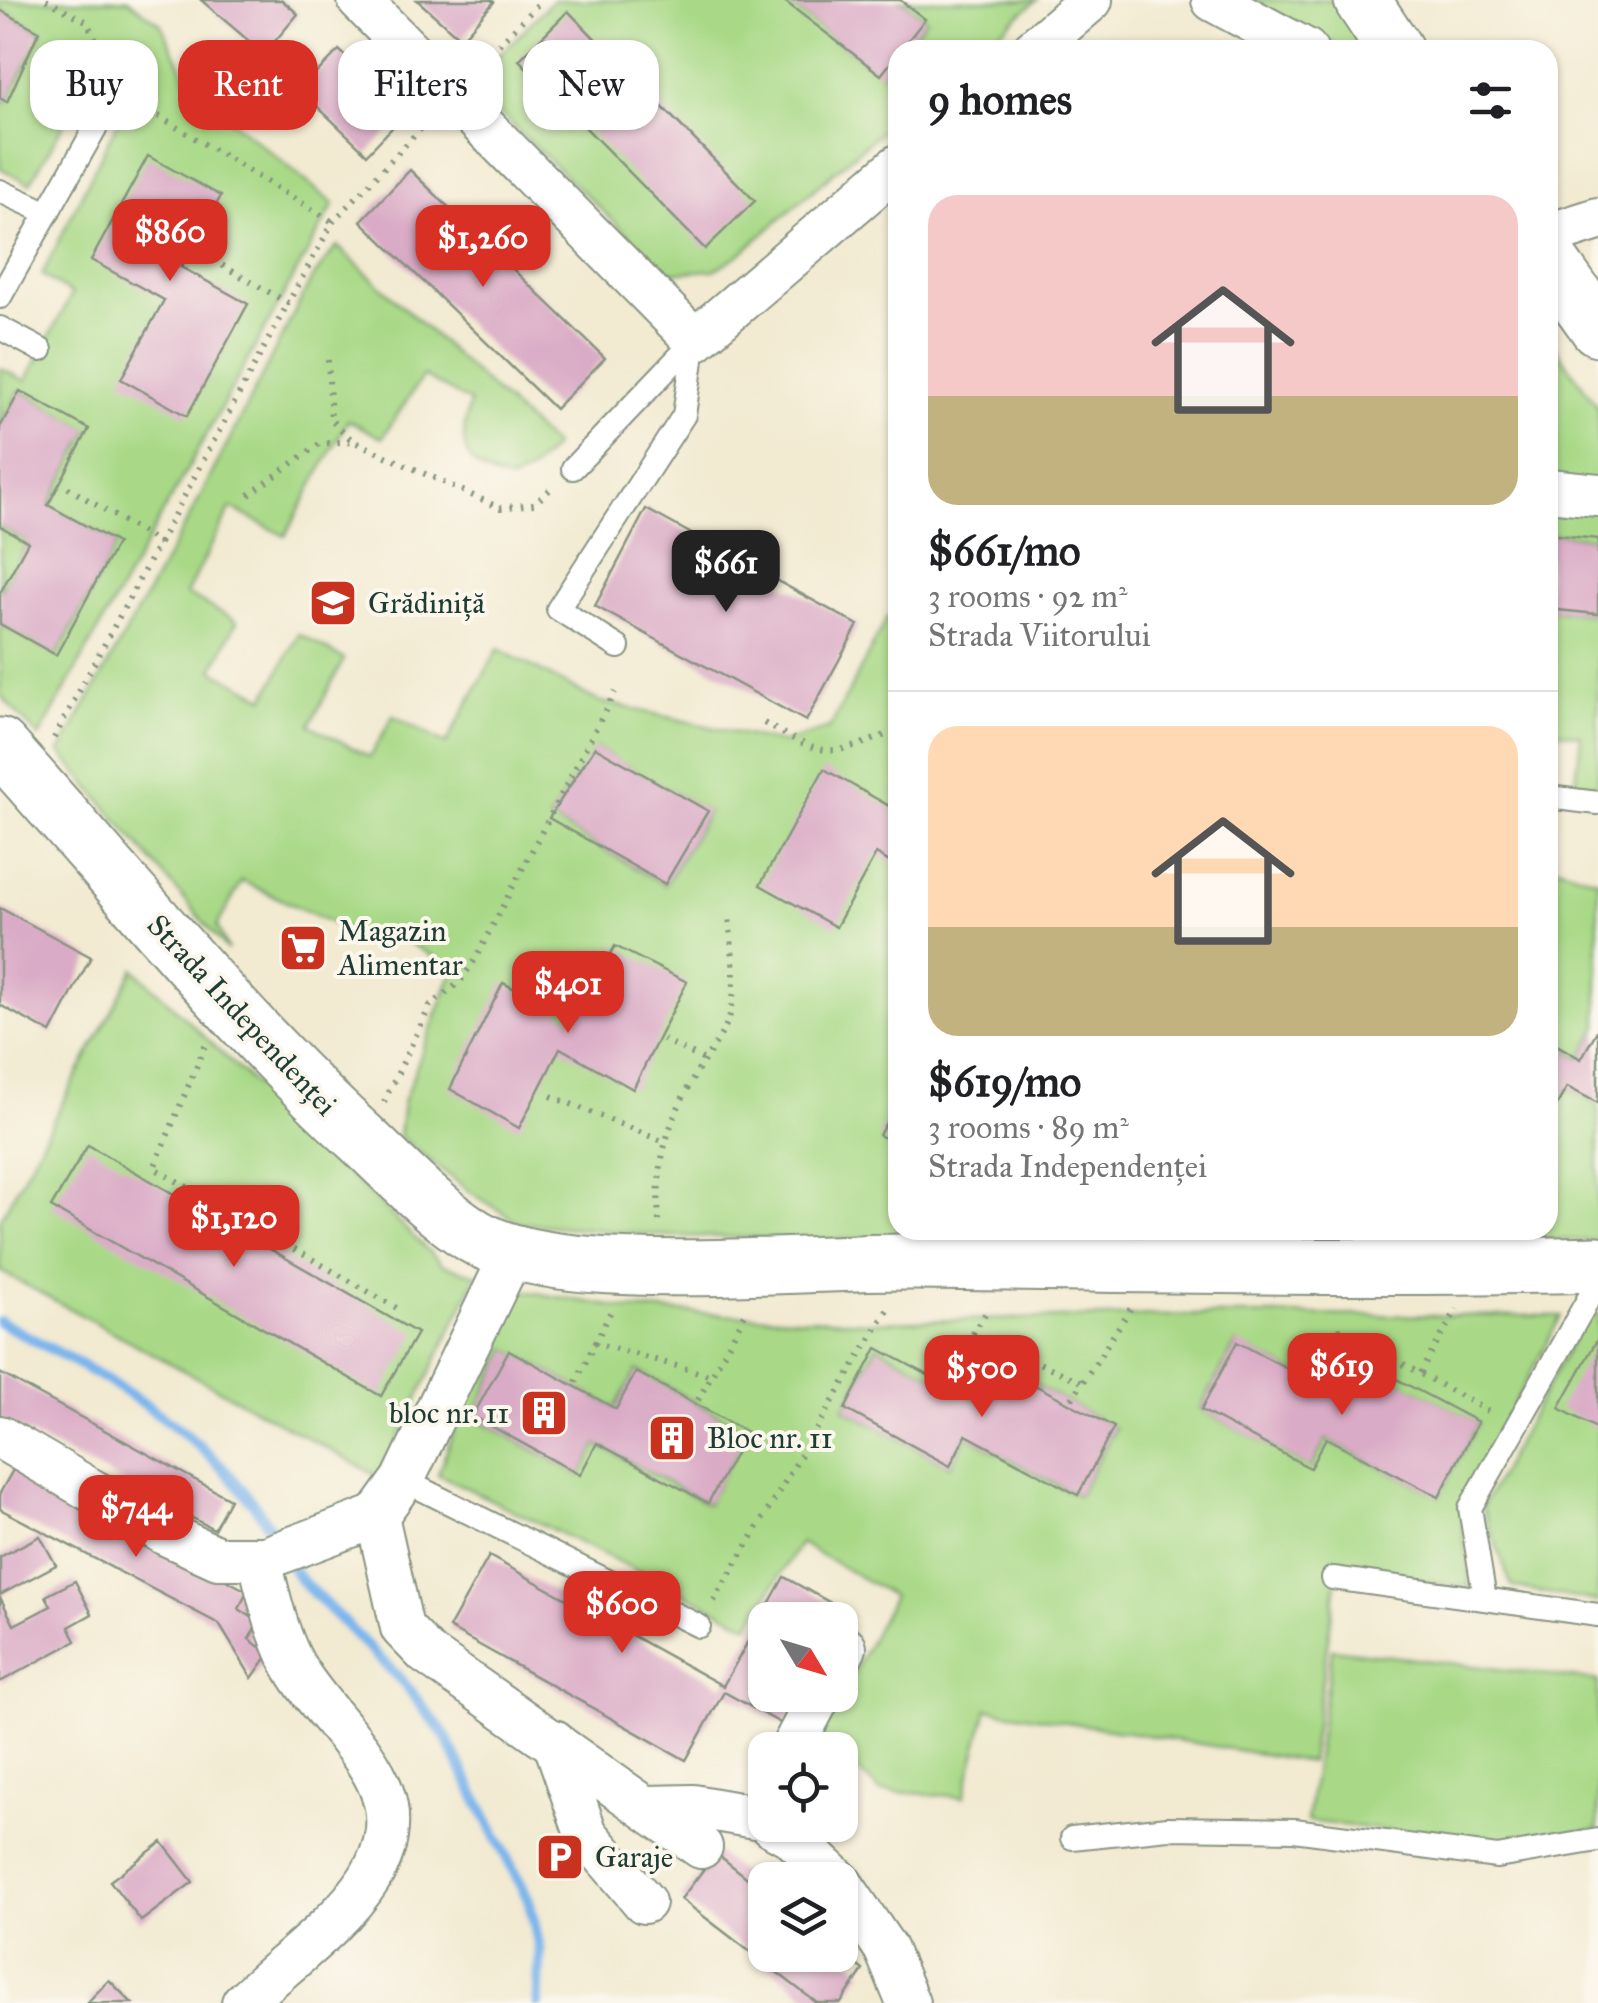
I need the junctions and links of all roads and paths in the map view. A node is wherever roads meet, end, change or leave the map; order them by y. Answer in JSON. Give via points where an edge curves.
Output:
{"nodes":[{"id":1,"x":46,"y":0,"type":"edge"},
{"id":2,"x":358,"y":0,"type":"edge"},
{"id":3,"x":542,"y":0,"type":"edge"},
{"id":4,"x":1091,"y":0,"type":"edge"},
{"id":5,"x":1213,"y":0,"type":"edge"},
{"id":6,"x":1362,"y":0,"type":"edge"},
{"id":7,"x":399,"y":40,"type":"edge"},
{"id":8,"x":1045,"y":40,"type":"edge"},
{"id":9,"x":1287,"y":40,"type":"edge"},
{"id":10,"x":1388,"y":40,"type":"edge"},
{"id":11,"x":503,"y":41,"type":"edge"},
{"id":12,"x":94,"y":130,"type":"edge"},
{"id":13,"x":419,"y":130,"type":"edge"},
{"id":14,"x":490,"y":130,"type":"edge"},
{"id":15,"x":888,"y":175,"type":"edge"},
{"id":16,"x":0,"y":191,"type":"edge"},
{"id":17,"x":48,"y":213,"type":"junction"},
{"id":18,"x":1598,"y":219,"type":"edge"},
{"id":19,"x":333,"y":222,"type":"junction"},
{"id":20,"x":1558,"y":232,"type":"edge"},
{"id":21,"x":204,"y":255,"type":"dead end"},
{"id":22,"x":1558,"y":272,"type":"edge"},
{"id":23,"x":0,"y":297,"type":"edge"},
{"id":24,"x":288,"y":303,"type":"junction"},
{"id":25,"x":0,"y":328,"type":"edge"},
{"id":26,"x":1598,"y":328,"type":"edge"},
{"id":27,"x":695,"y":340,"type":"junction"},
{"id":28,"x":42,"y":350,"type":"dead end"},
{"id":29,"x":328,"y":360,"type":"dead end"},
{"id":30,"x":353,"y":441,"type":"junction"},
{"id":31,"x":573,"y":468,"type":"joint"},
{"id":32,"x":66,"y":488,"type":"dead end"},
{"id":33,"x":1558,"y":491,"type":"edge"},
{"id":34,"x":248,"y":495,"type":"dead end"},
{"id":35,"x":1598,"y":495,"type":"edge"},
{"id":36,"x":159,"y":543,"type":"junction"},
{"id":37,"x":618,"y":647,"type":"dead end"},
{"id":38,"x":615,"y":692,"type":"dead end"},
{"id":39,"x":764,"y":723,"type":"dead end"},
{"id":40,"x":888,"y":734,"type":"edge"},
{"id":41,"x":16,"y":764,"type":"edge"},
{"id":42,"x":1558,"y":798,"type":"edge"},
{"id":43,"x":1598,"y":803,"type":"edge"},
{"id":44,"x":730,"y":916,"type":"dead end"},
{"id":45,"x":227,"y":1001,"type":"junction"},
{"id":46,"x":664,"y":1039,"type":"dead end"},
{"id":47,"x":704,"y":1060,"type":"junction"},
{"id":48,"x":551,"y":1096,"type":"dead end"},
{"id":49,"x":662,"y":1140,"type":"junction"},
{"id":50,"x":366,"y":1143,"type":"junction"},
{"id":51,"x":512,"y":1254,"type":"junction"},
{"id":52,"x":914,"y":1262,"type":"junction"},
{"id":53,"x":1598,"y":1264,"type":"edge"},
{"id":54,"x":662,"y":1266,"type":"junction"},
{"id":55,"x":1116,"y":1272,"type":"junction"},
{"id":56,"x":1598,"y":1282,"type":"edge"},
{"id":57,"x":616,"y":1300,"type":"dead end"},
{"id":58,"x":749,"y":1306,"type":"dead end"},
{"id":59,"x":1458,"y":1308,"type":"dead end"},
{"id":60,"x":988,"y":1309,"type":"dead end"},
{"id":61,"x":402,"y":1311,"type":"dead end"},
{"id":62,"x":973,"y":1334,"type":"junction"},
{"id":63,"x":595,"y":1343,"type":"junction"},
{"id":64,"x":1316,"y":1365,"type":"dead end"},
{"id":65,"x":1420,"y":1373,"type":"junction"},
{"id":66,"x":712,"y":1376,"type":"junction"},
{"id":67,"x":944,"y":1378,"type":"dead end"},
{"id":68,"x":576,"y":1382,"type":"dead end"},
{"id":69,"x":1082,"y":1382,"type":"junction"},
{"id":70,"x":1072,"y":1399,"type":"dead end"},
{"id":71,"x":698,"y":1400,"type":"dead end"},
{"id":72,"x":1492,"y":1414,"type":"dead end"},
{"id":73,"x":4,"y":1448,"type":"edge"},
{"id":74,"x":403,"y":1480,"type":"junction"},
{"id":75,"x":377,"y":1516,"type":"junction"},
{"id":76,"x":263,"y":1558,"type":"junction"},
{"id":77,"x":1333,"y":1578,"type":"dead end"},
{"id":78,"x":1485,"y":1599,"type":"junction"},
{"id":79,"x":1598,"y":1615,"type":"edge"},
{"id":80,"x":699,"y":1626,"type":"joint"},
{"id":81,"x":554,"y":1740,"type":"junction"},
{"id":82,"x":645,"y":1807,"type":"junction"},
{"id":83,"x":748,"y":1814,"type":"edge"},
{"id":84,"x":1072,"y":1838,"type":"dead end"},
{"id":85,"x":1598,"y":1840,"type":"edge"},
{"id":86,"x":797,"y":1842,"type":"edge"},
{"id":87,"x":700,"y":1848,"type":"dead end"},
{"id":88,"x":819,"y":1862,"type":"edge"},
{"id":89,"x":644,"y":1902,"type":"dead end"},
{"id":90,"x":858,"y":1909,"type":"edge"},
{"id":91,"x":243,"y":2003,"type":"edge"},
{"id":92,"x":908,"y":2003,"type":"edge"}],
"edges":[{"from":1,"to":19,"type":"path","via":[[86,21],[128,97]]},
{"from":2,"to":7,"type":"street"},
{"from":3,"to":11,"type":"path"},
{"from":4,"to":8,"type":"street"},
{"from":5,"to":9,"type":"street"},
{"from":6,"to":10,"type":"street"},
{"from":12,"to":17,"type":"lane"},
{"from":13,"to":19,"type":"path"},
{"from":14,"to":27,"type":"street"},
{"from":15,"to":27,"type":"street"},
{"from":16,"to":17,"type":"lane"},
{"from":17,"to":23,"type":"lane"},
{"from":18,"to":20,"type":"street"},
{"from":19,"to":24,"type":"path"},
{"from":21,"to":24,"type":"path"},
{"from":22,"to":26,"type":"street"},
{"from":24,"to":36,"type":"path"},
{"from":25,"to":28,"type":"lane"},
{"from":27,"to":31,"type":"lane"},
{"from":27,"to":37,"type":"lane","via":[[684,415],[560,602],[562,616]]},
{"from":29,"to":30,"type":"path","via":[[328,410]]},
{"from":30,"to":31,"type":"path","via":[[500,508],[534,504]]},
{"from":30,"to":34,"type":"path","via":[[319,444]]},
{"from":32,"to":36,"type":"path"},
{"from":33,"to":35,"type":"street"},
{"from":36,"to":41,"type":"path"},
{"from":38,"to":50,"type":"path","via":[[474,961],[430,1006]]},
{"from":39,"to":40,"type":"path","via":[[814,751]]},
{"from":41,"to":45,"type":"street","name":"Strada Independenței"},
{"from":42,"to":43,"type":"lane"},
{"from":44,"to":47,"type":"path","via":[[732,1002],[728,1022]]},
{"from":45,"to":50,"type":"street","name":"Strada Independenței"},
{"from":45,"to":61,"type":"path","via":[[154,1168]]},
{"from":46,"to":47,"type":"path"},
{"from":47,"to":49,"type":"path"},
{"from":48,"to":49,"type":"path"},
{"from":49,"to":54,"type":"path"},
{"from":50,"to":51,"type":"street","name":"Strada Independenței","via":[[473,1235]]},
{"from":51,"to":54,"type":"street","name":"Strada Independenței"},
{"from":51,"to":74,"type":"street"},
{"from":52,"to":54,"type":"street","name":"Strada Independenței"},
{"from":52,"to":55,"type":"street","name":"Strada Independenței"},
{"from":52,"to":80,"type":"path"},
{"from":53,"to":55,"type":"street","name":"Strada Independenței"},
{"from":55,"to":69,"type":"path"},
{"from":56,"to":78,"type":"lane","via":[[1470,1508]]},
{"from":57,"to":63,"type":"path"},
{"from":58,"to":66,"type":"path"},
{"from":59,"to":65,"type":"path"},
{"from":60,"to":62,"type":"path"},
{"from":62,"to":67,"type":"path"},
{"from":62,"to":69,"type":"path"},
{"from":63,"to":66,"type":"path"},
{"from":63,"to":68,"type":"path"},
{"from":64,"to":65,"type":"path","via":[[1340,1328]]},
{"from":65,"to":72,"type":"path"},
{"from":66,"to":71,"type":"path"},
{"from":69,"to":70,"type":"path"},
{"from":73,"to":76,"type":"street","via":[[218,1558]]},
{"from":74,"to":75,"type":"street"},
{"from":74,"to":80,"type":"lane"},
{"from":75,"to":76,"type":"street"},
{"from":75,"to":81,"type":"street","via":[[402,1628],[426,1652]]},
{"from":76,"to":91,"type":"street","via":[[296,1670],[365,1755],[389,1816],[384,1848],[368,1881]]},
{"from":77,"to":78,"type":"lane"},
{"from":78,"to":79,"type":"lane"},
{"from":81,"to":82,"type":"street"},
{"from":81,"to":89,"type":"street","via":[[586,1834]]},
{"from":82,"to":83,"type":"street"},
{"from":82,"to":87,"type":"street"},
{"from":84,"to":85,"type":"lane","via":[[1168,1828],[1294,1830],[1496,1857]]},
{"from":86,"to":88,"type":"street"},
{"from":90,"to":92,"type":"street"}]}
